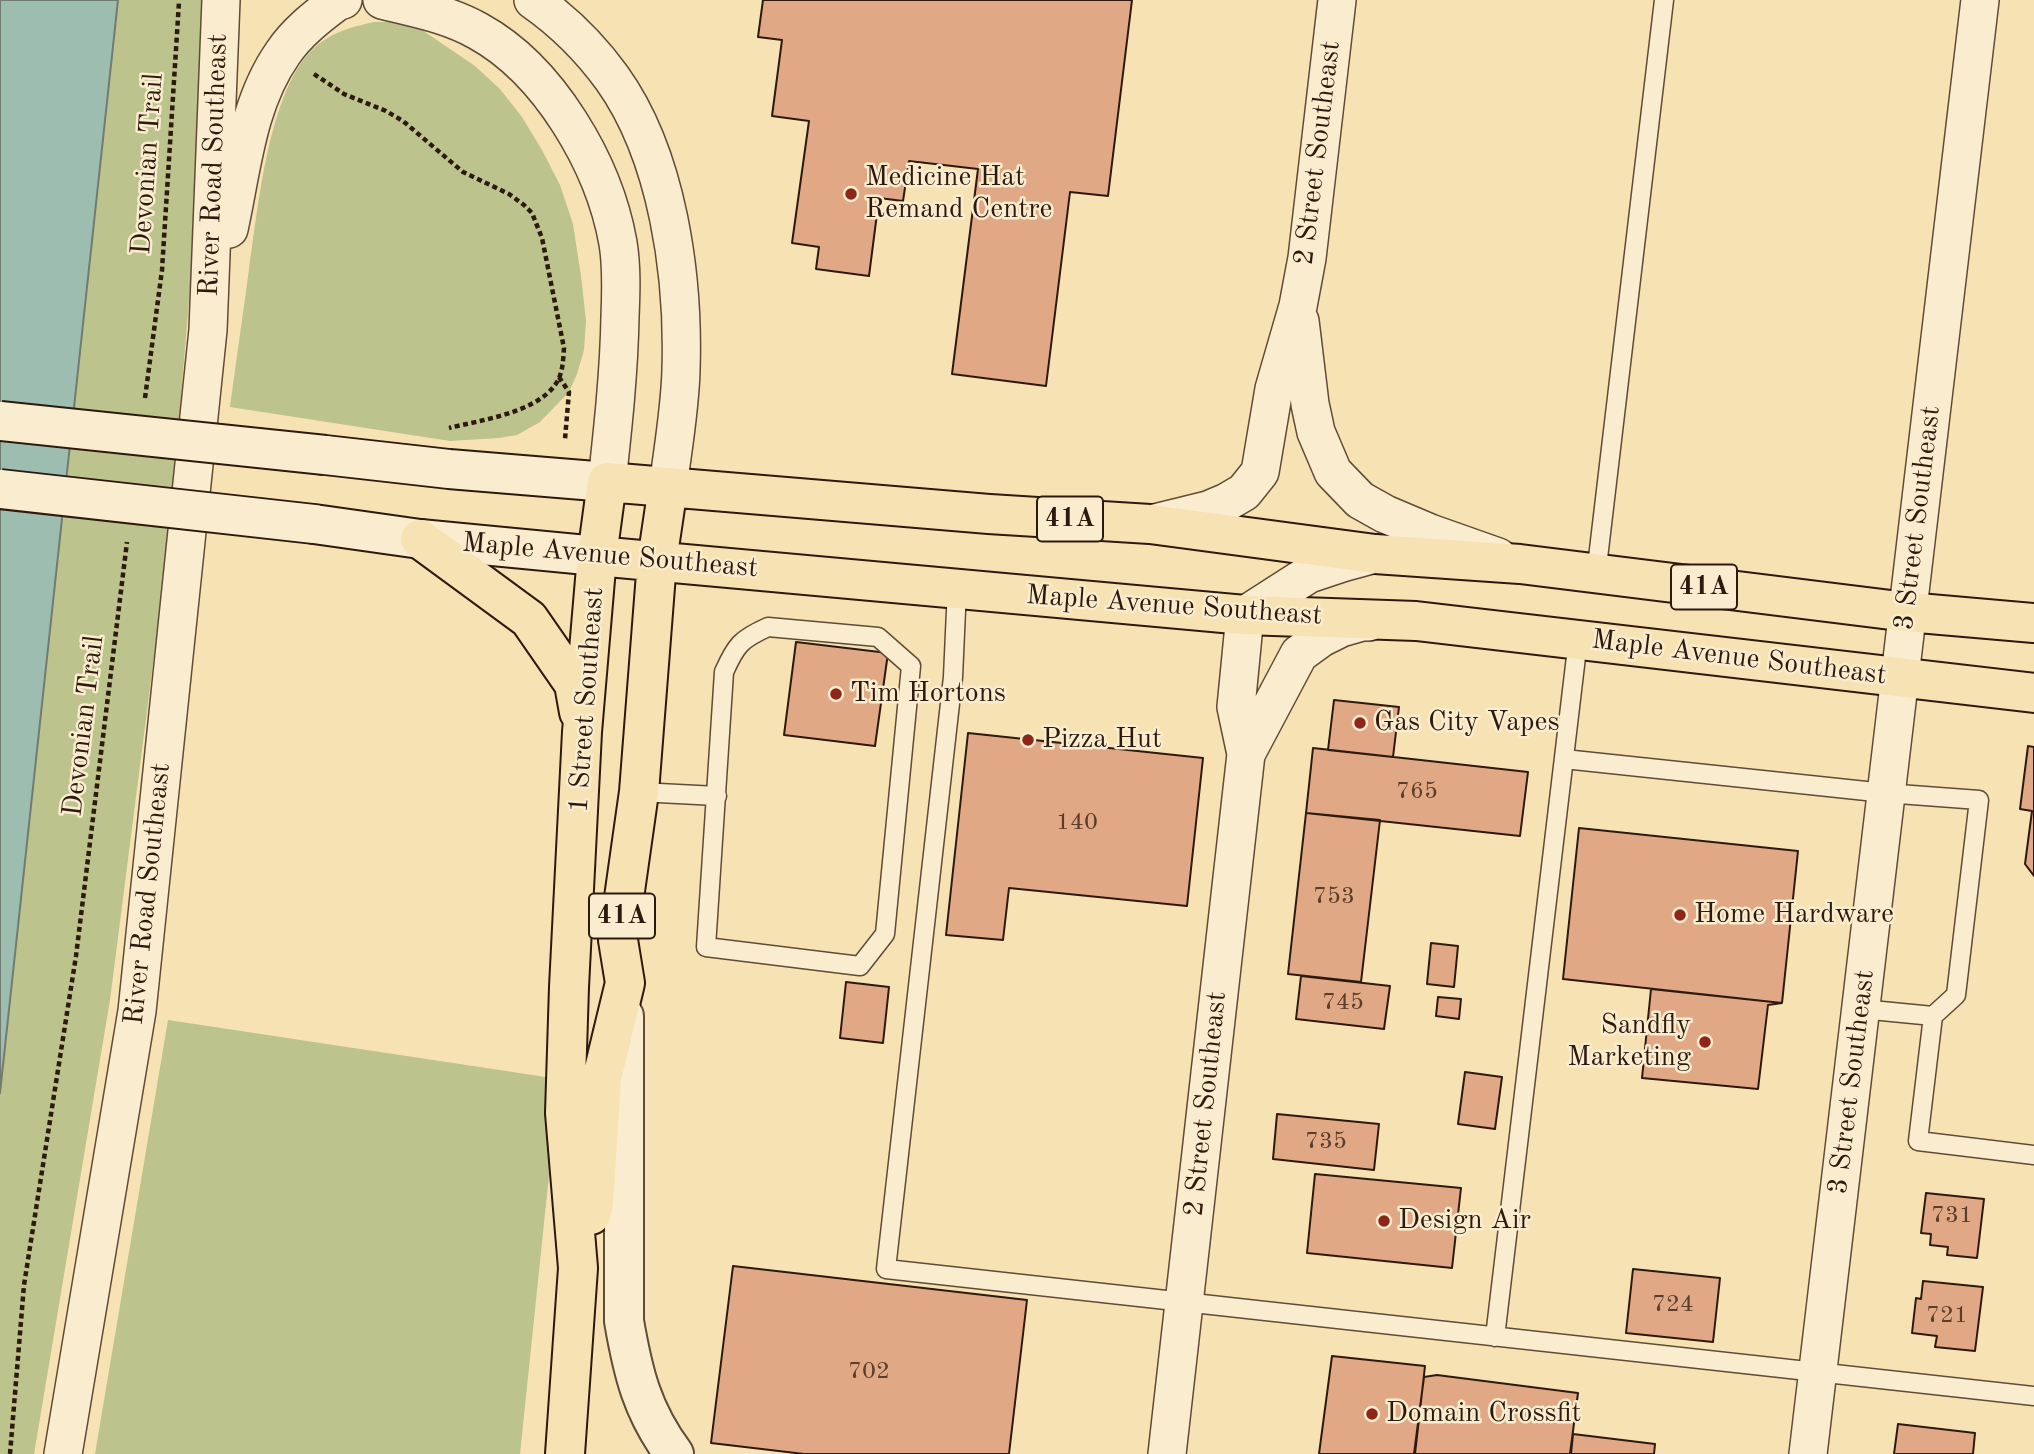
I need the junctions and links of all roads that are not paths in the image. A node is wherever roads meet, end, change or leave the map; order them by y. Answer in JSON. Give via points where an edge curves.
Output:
{"nodes":[{"id":1,"x":221,"y":0,"type":"edge"},
{"id":2,"x":343,"y":0,"type":"edge"},
{"id":3,"x":382,"y":0,"type":"edge"},
{"id":4,"x":533,"y":0,"type":"edge"},
{"id":5,"x":1337,"y":0,"type":"edge"},
{"id":6,"x":1664,"y":0,"type":"edge"},
{"id":7,"x":1980,"y":0,"type":"edge"},
{"id":8,"x":1298,"y":306,"type":"junction"},
{"id":9,"x":208,"y":330,"type":"junction"},
{"id":10,"x":0,"y":421,"type":"edge"},
{"id":11,"x":607,"y":482,"type":"junction"},
{"id":12,"x":668,"y":486,"type":"junction"},
{"id":13,"x":0,"y":489,"type":"edge"},
{"id":14,"x":1150,"y":524,"type":"junction"},
{"id":15,"x":419,"y":539,"type":"junction"},
{"id":16,"x":1375,"y":554,"type":"junction"},
{"id":17,"x":597,"y":556,"type":"junction"},
{"id":18,"x":657,"y":561,"type":"junction"},
{"id":19,"x":1520,"y":564,"type":"junction"},
{"id":20,"x":1596,"y":575,"type":"junction"},
{"id":21,"x":957,"y":588,"type":"junction"},
{"id":22,"x":1908,"y":612,"type":"junction"},
{"id":23,"x":1245,"y":615,"type":"junction"},
{"id":24,"x":1416,"y":621,"type":"junction"},
{"id":25,"x":2034,"y":623,"type":"edge"},
{"id":26,"x":1578,"y":640,"type":"junction"},
{"id":27,"x":1900,"y":677,"type":"junction"},
{"id":28,"x":2034,"y":692,"type":"edge"},
{"id":29,"x":582,"y":732,"type":"junction"},
{"id":30,"x":1246,"y":754,"type":"junction"},
{"id":31,"x":1564,"y":759,"type":"junction"},
{"id":32,"x":639,"y":792,"type":"junction"},
{"id":33,"x":1885,"y":793,"type":"junction"},
{"id":34,"x":717,"y":796,"type":"junction"},
{"id":35,"x":625,"y":983,"type":"junction"},
{"id":36,"x":1861,"y":1009,"type":"junction"},
{"id":37,"x":1933,"y":1016,"type":"junction"},
{"id":38,"x":2034,"y":1155,"type":"edge"},
{"id":39,"x":578,"y":1268,"type":"junction"},
{"id":40,"x":1184,"y":1303,"type":"junction"},
{"id":41,"x":1495,"y":1337,"type":"junction"},
{"id":42,"x":1818,"y":1372,"type":"junction"},
{"id":43,"x":2034,"y":1396,"type":"edge"},
{"id":44,"x":64,"y":1454,"type":"edge"},
{"id":45,"x":565,"y":1454,"type":"edge"},
{"id":46,"x":674,"y":1454,"type":"edge"},
{"id":47,"x":1167,"y":1454,"type":"edge"},
{"id":48,"x":1808,"y":1454,"type":"edge"}],
"edges":[{"from":1,"to":9,"type":"street","name":"River Road Southeast"},
{"from":2,"to":9,"type":"street","name":"River Road Southeast","via":[[310,23],[284,51],[254,110]]},
{"from":3,"to":11,"type":"street","name":"1 Street Southeast","via":[[441,15],[478,31],[514,56],[576,132],[594,170],[618,244],[621,290]]},
{"from":4,"to":12,"type":"street","name":"1 Street Southeast","via":[[587,47],[613,80],[653,160],[670,223],[679,304],[681,370]]},
{"from":5,"to":8,"type":"street","name":"2 Street Southeast"},
{"from":6,"to":20,"type":"lane"},
{"from":7,"to":22,"type":"street","name":"3 Street Southeast"},
{"from":8,"to":14,"type":"street","name":"2 Street Southeast","via":[[1274,389],[1260,472],[1244,492],[1227,502]]},
{"from":8,"to":19,"type":"street","name":"2 Street Southeast","via":[[1312,414],[1333,472],[1360,500],[1385,514]]},
{"from":9,"to":44,"type":"street","name":"River Road Southeast","via":[[137,1011]]},
{"from":10,"to":11,"type":"main road","bridge":true},
{"from":11,"to":12,"type":"main road","number":"41A"},
{"from":11,"to":17,"type":"main road","name":"1 Street Southeast","number":"41A"},
{"from":12,"to":14,"type":"main road","number":"41A"},
{"from":12,"to":18,"type":"main road","name":"1 Street Southeast","number":"41A"},
{"from":13,"to":15,"type":"main road","name":"Maple Avenue Southeast","bridge":true},
{"from":14,"to":16,"type":"main road","number":"41A"},
{"from":15,"to":17,"type":"main road","name":"Maple Avenue Southeast"},
{"from":15,"to":29,"type":"main road","via":[[529,619],[574,684]]},
{"from":16,"to":19,"type":"main road","number":"41A"},
{"from":16,"to":23,"type":"street","via":[[1309,575]]},
{"from":17,"to":18,"type":"main road","name":"Maple Avenue Southeast","number":"41A"},
{"from":17,"to":29,"type":"main road","name":"1 Street Southeast","number":"41A"},
{"from":18,"to":21,"type":"main road","name":"Maple Avenue Southeast","number":"41A"},
{"from":18,"to":32,"type":"main road","name":"1 Street Southeast","number":"41A"},
{"from":19,"to":20,"type":"main road","number":"41A"},
{"from":20,"to":22,"type":"main road","number":"41A"},
{"from":21,"to":23,"type":"main road","name":"Maple Avenue Southeast","number":"41A"},
{"from":21,"to":40,"type":"lane","via":[[953,677],[886,1269]]},
{"from":22,"to":25,"type":"main road","number":"41A"},
{"from":22,"to":27,"type":"street","name":"3 Street Southeast"},
{"from":23,"to":24,"type":"main road","name":"Maple Avenue Southeast","number":"41A"},
{"from":23,"to":30,"type":"street","name":"2 Street Southeast","via":[[1236,707]]},
{"from":24,"to":26,"type":"main road","name":"Maple Avenue Southeast","number":"41A"},
{"from":24,"to":30,"type":"street","name":"2 Street Southeast","via":[[1362,622],[1321,638],[1299,654]]},
{"from":26,"to":27,"type":"main road","name":"Maple Avenue Southeast","number":"41A"},
{"from":26,"to":31,"type":"lane"},
{"from":27,"to":28,"type":"main road","name":"Maple Avenue Southeast","number":"41A"},
{"from":27,"to":33,"type":"street","name":"3 Street Southeast"},
{"from":29,"to":39,"type":"main road","name":"1 Street Southeast","number":"41A","via":[[565,1113]]},
{"from":30,"to":40,"type":"street","name":"2 Street Southeast"},
{"from":31,"to":33,"type":"lane"},
{"from":31,"to":41,"type":"lane"},
{"from":32,"to":34,"type":"lane"},
{"from":32,"to":35,"type":"main road","name":"1 Street Southeast","number":"41A","via":[[618,940]]},
{"from":33,"to":36,"type":"street","name":"3 Street Southeast"},
{"from":33,"to":37,"type":"lane","via":[[1979,800],[1956,995]]},
{"from":34,"to":34,"type":"lane","via":[[724,672],[734,650],[749,635],[768,627],[878,637],[911,666],[885,934],[860,966],[706,947]]},
{"from":35,"to":39,"type":"main road","name":"1 Street Southeast","number":"41A","via":[[602,1078],[594,1203]]},
{"from":35,"to":46,"type":"main road","via":[[624,1321],[642,1398]]},
{"from":36,"to":37,"type":"lane"},
{"from":36,"to":42,"type":"street","name":"3 Street Southeast"},
{"from":37,"to":38,"type":"lane","via":[[1919,1141]]},
{"from":39,"to":45,"type":"main road","name":"1 Street Southeast","number":"41A"},
{"from":40,"to":41,"type":"lane"},
{"from":40,"to":47,"type":"street","name":"2 Street Southeast"},
{"from":41,"to":42,"type":"lane"},
{"from":42,"to":43,"type":"lane"},
{"from":42,"to":48,"type":"street","name":"3 Street Southeast"}]}
